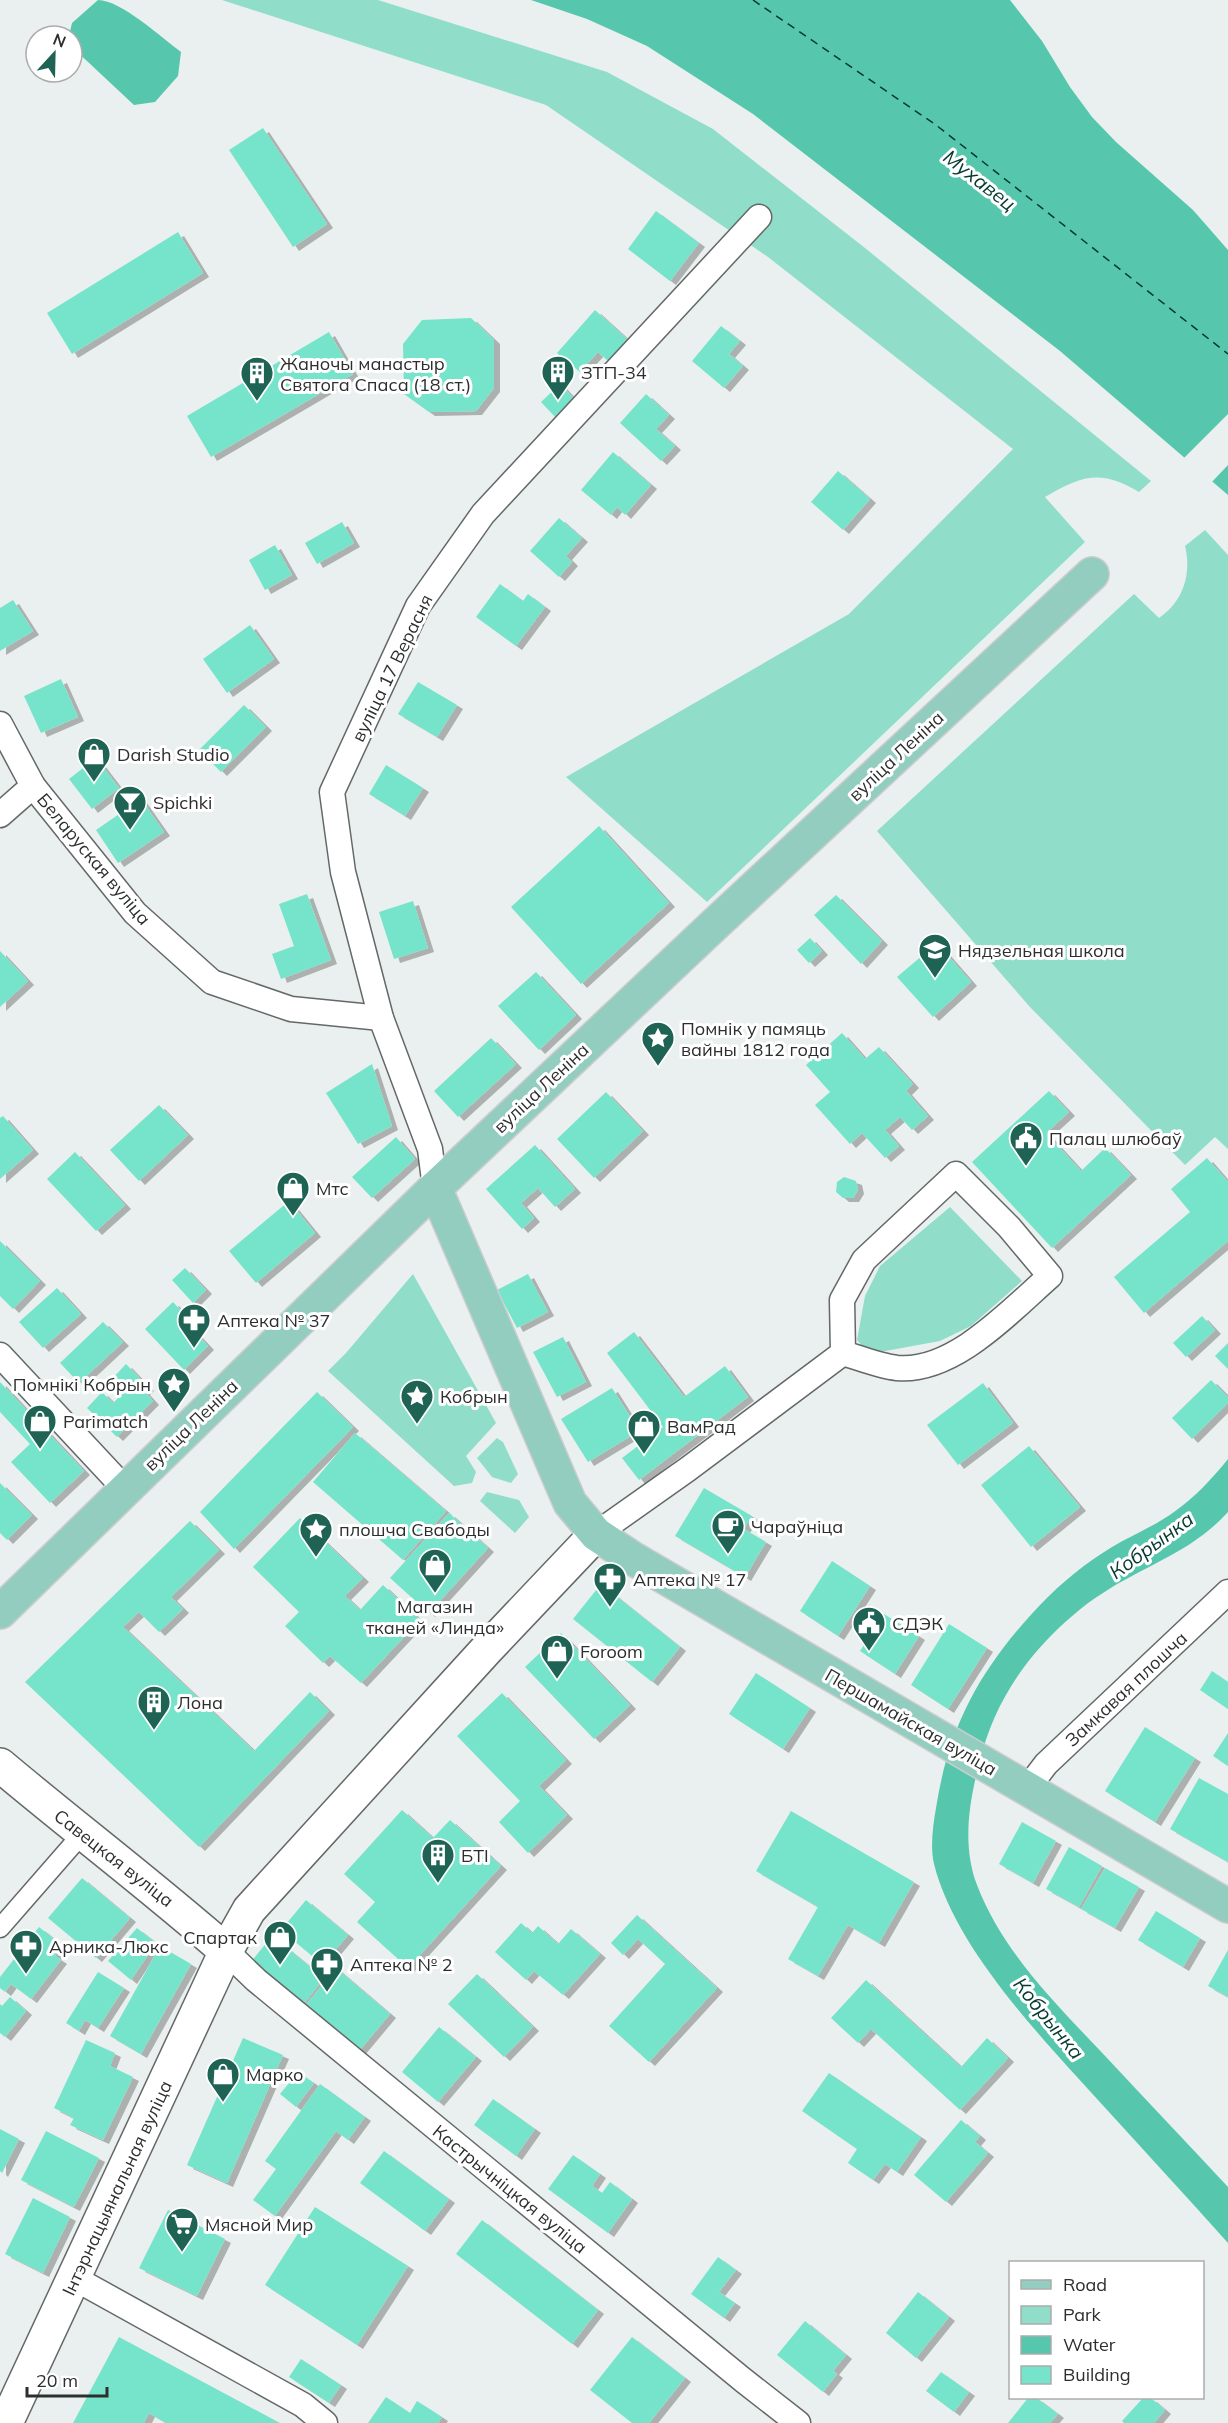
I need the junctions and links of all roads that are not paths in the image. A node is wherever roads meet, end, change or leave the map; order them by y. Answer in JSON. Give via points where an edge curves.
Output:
{"nodes":[{"id":1,"x":759,"y":217,"type":"dead end"},
{"id":2,"x":1092,"y":574,"type":"dead end"},
{"id":3,"x":0,"y":724,"type":"edge"},
{"id":4,"x":33,"y":786,"type":"junction"},
{"id":5,"x":0,"y":815,"type":"edge"},
{"id":6,"x":381,"y":1018,"type":"junction"},
{"id":7,"x":435,"y":1188,"type":"junction"},
{"id":8,"x":843,"y":1353,"type":"junction"},
{"id":9,"x":0,"y":1355,"type":"edge"},
{"id":10,"x":126,"y":1490,"type":"junction"},
{"id":11,"x":596,"y":1534,"type":"junction"},
{"id":12,"x":1228,"y":1592,"type":"edge"},
{"id":13,"x":0,"y":1612,"type":"edge"},
{"id":14,"x":0,"y":1766,"type":"edge"},
{"id":15,"x":1027,"y":1789,"type":"junction"},
{"id":16,"x":82,"y":1834,"type":"junction"},
{"id":17,"x":1228,"y":1906,"type":"edge"},
{"id":18,"x":0,"y":1928,"type":"edge"},
{"id":19,"x":226,"y":1951,"type":"junction"},
{"id":20,"x":74,"y":2278,"type":"junction"},
{"id":21,"x":6,"y":2423,"type":"edge"},
{"id":22,"x":324,"y":2423,"type":"edge"},
{"id":23,"x":798,"y":2423,"type":"edge"}],
"edges":[{"from":1,"to":6,"type":"street","name":"вуліца 17 Верасня","via":[[483,514],[418,606],[332,792],[343,872]]},
{"from":2,"to":7,"type":"main road","name":"вуліца Леніна"},
{"from":3,"to":4,"type":"street","name":"Беларуская вуліца"},
{"from":4,"to":5,"type":"street"},
{"from":4,"to":6,"type":"street","name":"Беларуская вуліца","via":[[135,913],[212,982],[291,1010]]},
{"from":6,"to":7,"type":"street","name":"вуліца 17 Верасня","via":[[430,1149]]},
{"from":7,"to":10,"type":"main road","name":"вуліца Леніна"},
{"from":7,"to":11,"type":"main road","via":[[570,1503]]},
{"from":8,"to":8,"type":"street","via":[[897,1368],[934,1364],[975,1341],[1050,1276],[1009,1227],[956,1174],[864,1260],[842,1300]]},
{"from":8,"to":11,"type":"street"},
{"from":9,"to":10,"type":"street"},
{"from":10,"to":13,"type":"main road","name":"вуліца Леніна"},
{"from":11,"to":15,"type":"main road","name":"Першамайская вуліца"},
{"from":11,"to":19,"type":"main road","via":[[249,1910]]},
{"from":12,"to":15,"type":"street","name":"Замкавая плошча","via":[[1046,1764]]},
{"from":14,"to":16,"type":"main road","name":"Савецкая вуліца"},
{"from":15,"to":17,"type":"main road","name":"Першамайская вуліца"},
{"from":16,"to":18,"type":"street"},
{"from":16,"to":19,"type":"main road","name":"Савецкая вуліца","via":[[178,1908]]},
{"from":19,"to":20,"type":"main road","name":"Інтэрнацыянальная вуліца"},
{"from":19,"to":23,"type":"street","name":"Кастрычніцкая вуліца","via":[[256,1980]]},
{"from":20,"to":21,"type":"main road","name":"Інтэрнацыянальная вуліца"},
{"from":20,"to":22,"type":"street","via":[[303,2405]]}]}
